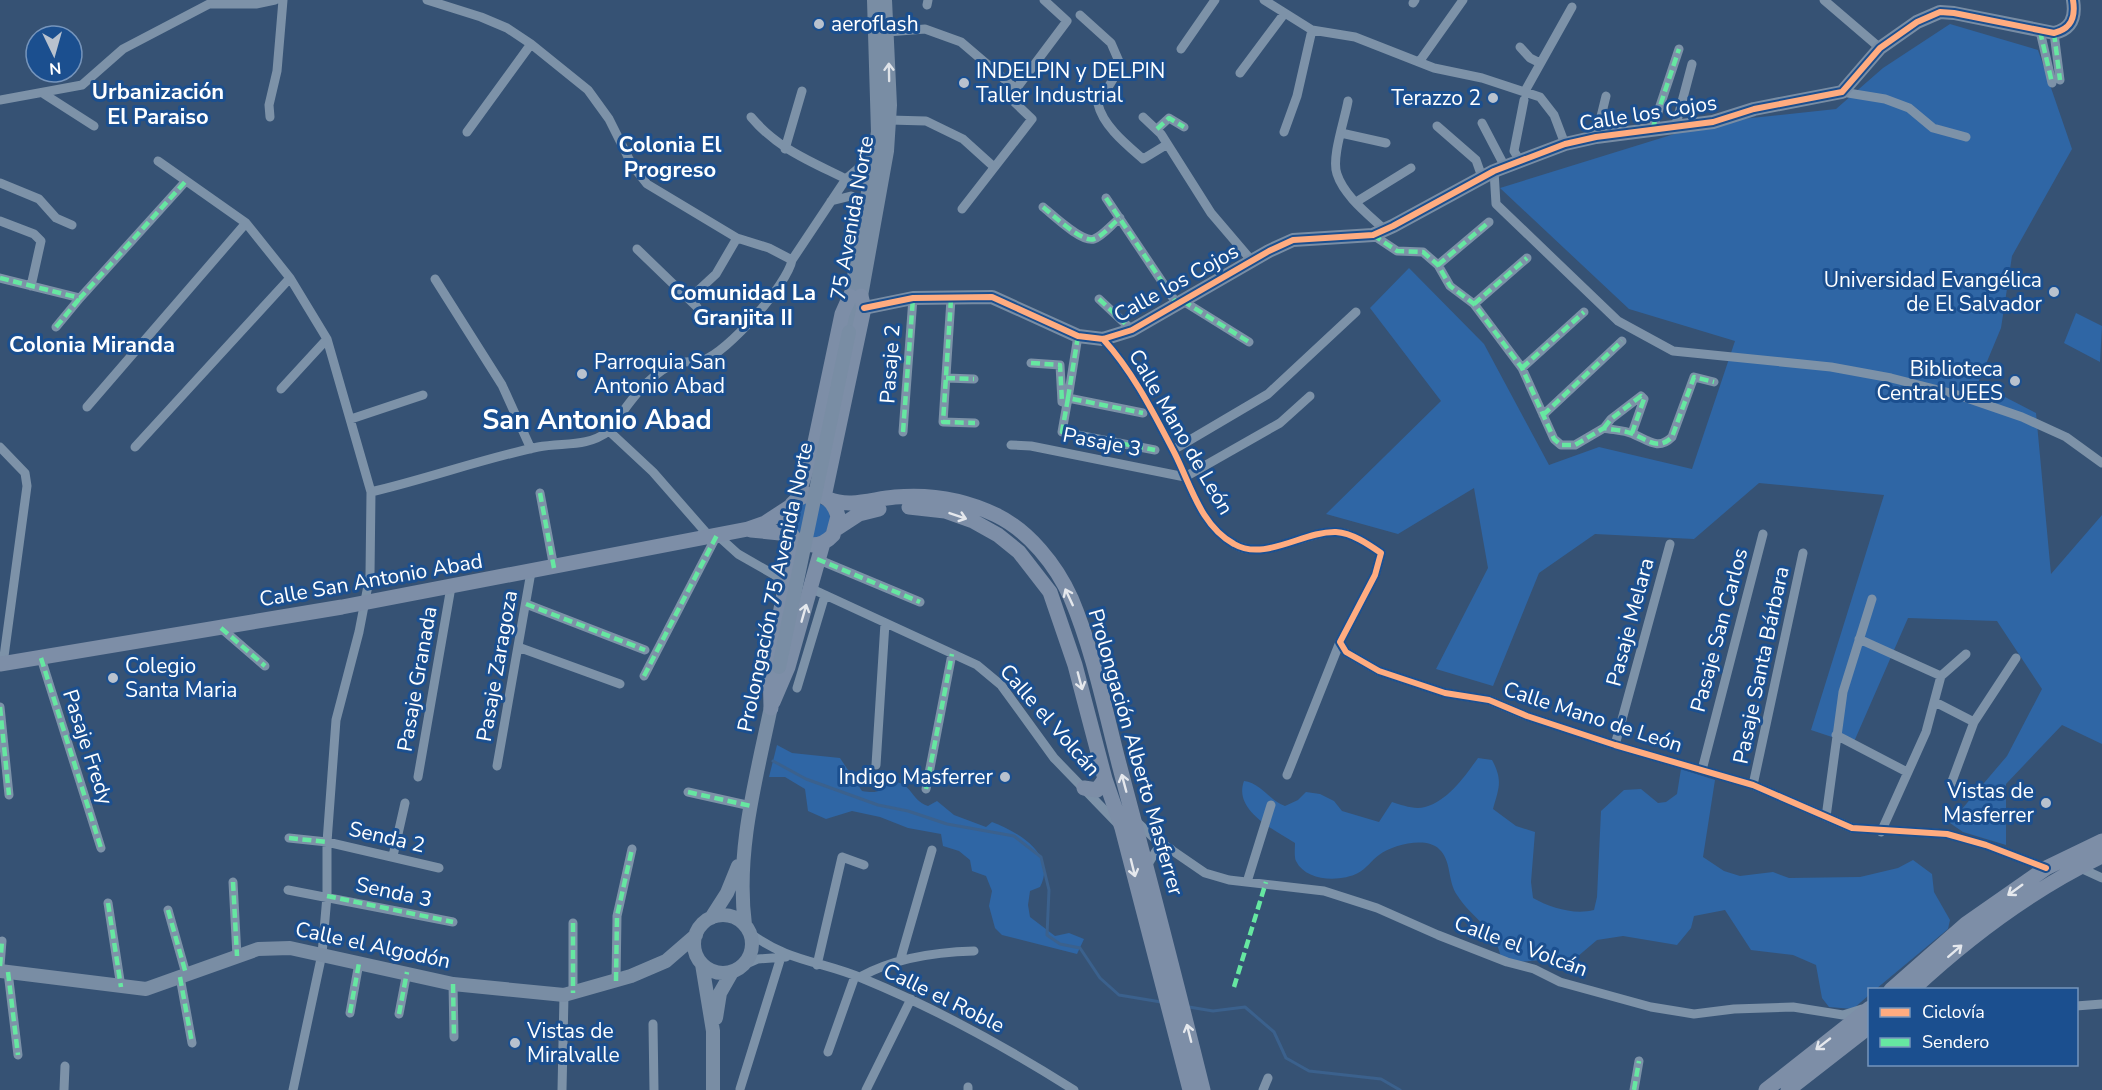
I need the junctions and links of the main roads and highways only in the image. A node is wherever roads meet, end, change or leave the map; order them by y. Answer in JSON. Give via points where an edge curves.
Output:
{"nodes":[{"id":1,"x":826,"y":498,"type":"junction"},
{"id":2,"x":794,"y":502,"type":"junction"},
{"id":3,"x":748,"y":529,"type":"junction"},
{"id":4,"x":836,"y":529,"type":"junction"},
{"id":5,"x":792,"y":536,"type":"junction"},
{"id":6,"x":823,"y":543,"type":"junction"},
{"id":7,"x":2,"y":664,"type":"edge"},
{"id":8,"x":1105,"y":779,"type":"junction"},
{"id":9,"x":1084,"y":788,"type":"road end"},
{"id":10,"x":1128,"y":823,"type":"junction"},
{"id":11,"x":2102,"y":841,"type":"edge"},
{"id":12,"x":2102,"y":856,"type":"edge"},
{"id":13,"x":1893,"y":988,"type":"edge"},
{"id":14,"x":1914,"y":988,"type":"edge"},
{"id":15,"x":1868,"y":1008,"type":"edge"},
{"id":16,"x":1868,"y":1027,"type":"edge"},
{"id":17,"x":1190,"y":1090,"type":"edge"},
{"id":18,"x":1203,"y":1090,"type":"edge"},
{"id":19,"x":1766,"y":1090,"type":"edge"},
{"id":20,"x":1788,"y":1090,"type":"edge"}],
"edges":[{"from":1,"to":2,"type":"main road","via":[[812,494]]},
{"from":1,"to":2,"type":"main road","via":[[858,300],[842,315],[815,442]]},
{"from":1,"to":4,"type":"main road","via":[[836,510]]},
{"from":10,"to":1,"type":"main road","name":"Prolongación Alberto Masferrer","one_way":true,"via":[[1097,681],[1071,599],[1055,569],[1030,539],[998,516],[962,501],[903,496],[853,504]]},
{"from":2,"to":3,"type":"main road","name":"Calle San Antonio Abad","via":[[765,523]]},
{"from":2,"to":5,"type":"main road","via":[[786,519]]},
{"from":3,"to":5,"type":"main road","name":"Calle San Antonio Abad"},
{"from":3,"to":7,"type":"main road","name":"Calle San Antonio Abad","via":[[365,603]]},
{"from":4,"to":6,"type":"main road"},
{"from":4,"to":8,"type":"main road","name":"Prolongación Alberto Masferrer","one_way":true,"via":[[860,514],[913,506],[973,521],[1019,552],[1050,592],[1059,614]]},
{"from":5,"to":6,"type":"main road","via":[[808,545]]},
{"from":5,"to":6,"type":"main road","one_way":true,"via":[[770,664],[771,708],[788,667]]},
{"from":8,"to":9,"type":"main road","via":[[1097,790]]},
{"from":8,"to":10,"type":"main road","name":"Prolongación Alberto Masferrer"},
{"from":10,"to":17,"type":"main road","name":"Prolongación Alberto Masferrer","one_way":true},
{"from":18,"to":10,"type":"main road","name":"Prolongación Alberto Masferrer","one_way":true,"via":[[1147,866]]},
{"from":11,"to":13,"type":"main road","one_way":true,"via":[[2046,868],[1966,924]]},
{"from":14,"to":12,"type":"main road","one_way":true,"via":[[1971,937],[2049,883]]},
{"from":15,"to":19,"type":"main road","one_way":true},
{"from":16,"to":20,"type":"main road"}]}
